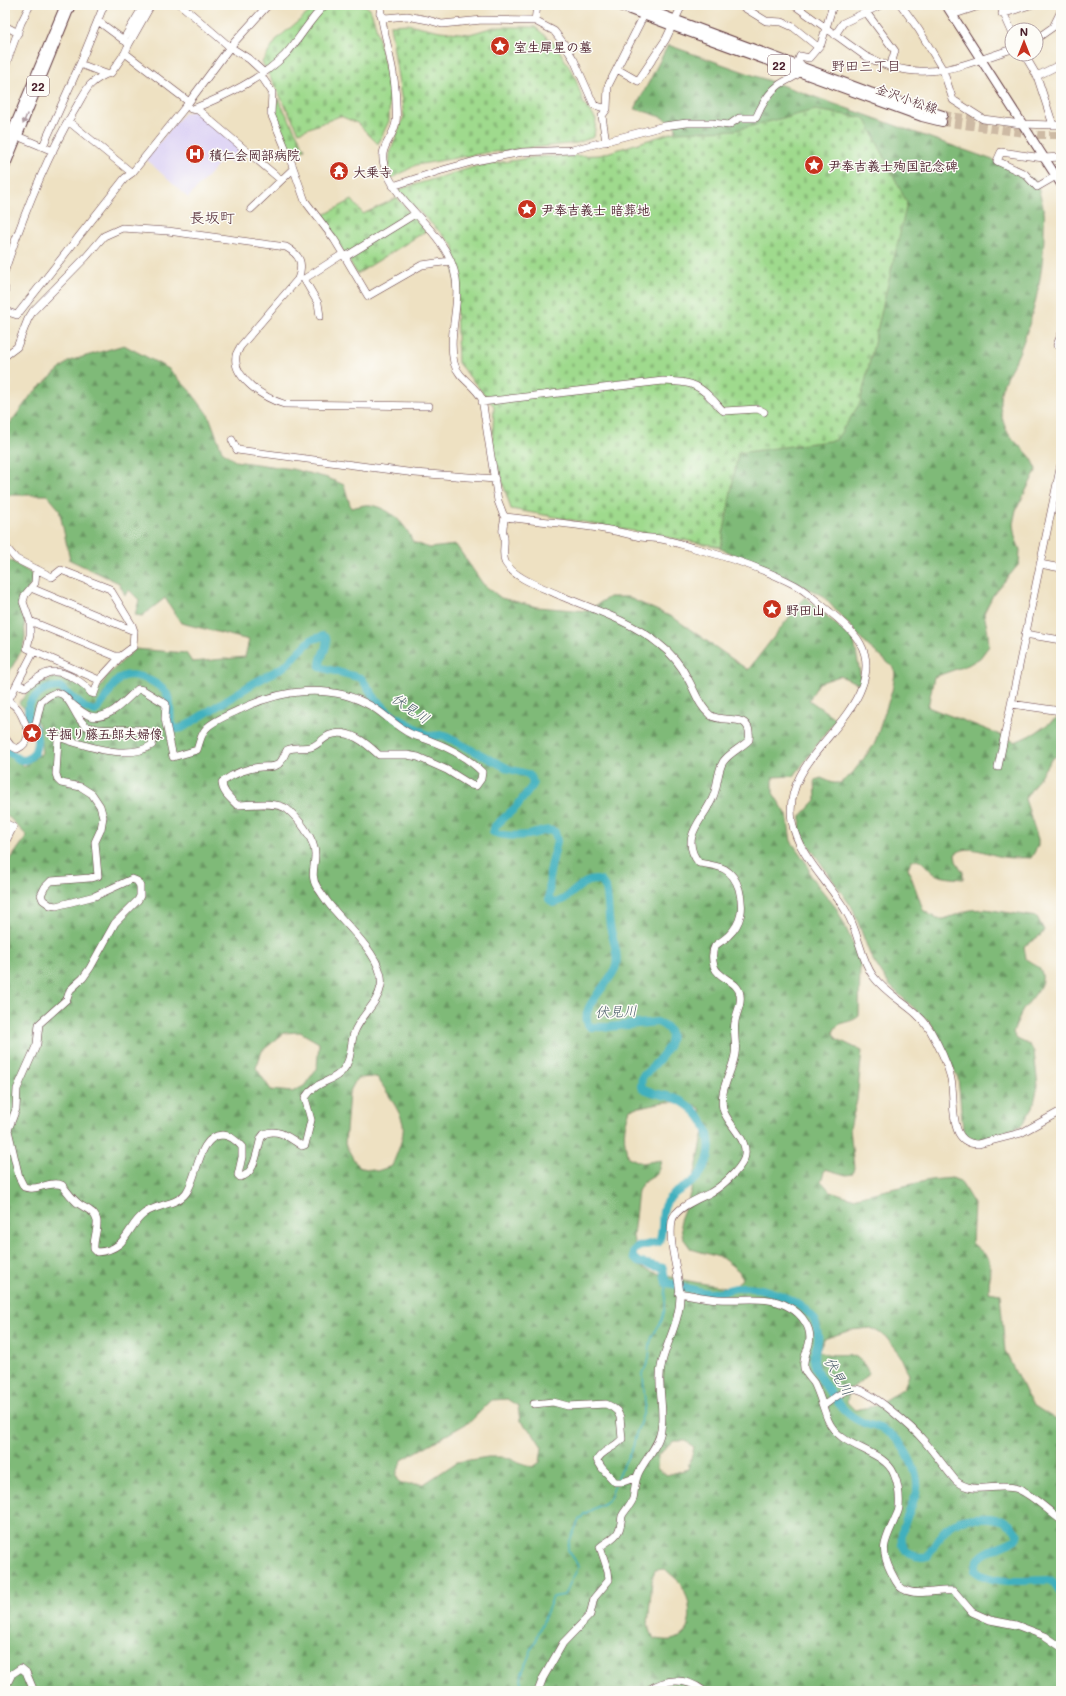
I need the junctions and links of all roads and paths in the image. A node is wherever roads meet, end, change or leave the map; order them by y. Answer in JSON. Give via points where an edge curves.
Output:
{"nodes":[{"id":1,"x":30,"y":5,"type":"edge"},
{"id":2,"x":65,"y":5,"type":"edge"},
{"id":3,"x":72,"y":5,"type":"edge"},
{"id":4,"x":104,"y":5,"type":"edge"},
{"id":5,"x":144,"y":5,"type":"edge"},
{"id":6,"x":151,"y":5,"type":"edge"},
{"id":7,"x":181,"y":5,"type":"edge"},
{"id":8,"x":268,"y":5,"type":"edge"},
{"id":9,"x":325,"y":5,"type":"edge"},
{"id":10,"x":380,"y":5,"type":"edge"},
{"id":11,"x":537,"y":5,"type":"edge"},
{"id":12,"x":617,"y":5,"type":"edge"},
{"id":13,"x":636,"y":5,"type":"edge"},
{"id":14,"x":682,"y":5,"type":"edge"},
{"id":15,"x":740,"y":5,"type":"edge"},
{"id":16,"x":794,"y":5,"type":"edge"},
{"id":17,"x":833,"y":5,"type":"edge"},
{"id":18,"x":881,"y":5,"type":"edge"},
{"id":19,"x":900,"y":5,"type":"edge"},
{"id":20,"x":946,"y":5,"type":"edge"},
{"id":21,"x":982,"y":5,"type":"edge"},
{"id":22,"x":1000,"y":5,"type":"edge"},
{"id":23,"x":1030,"y":5,"type":"edge"},
{"id":24,"x":647,"y":10,"type":"edge"},
{"id":25,"x":1061,"y":11,"type":"edge"},
{"id":26,"x":866,"y":12,"type":"junction"},
{"id":27,"x":380,"y":13,"type":"junction"},
{"id":28,"x":1002,"y":14,"type":"junction"},
{"id":29,"x":952,"y":15,"type":"junction"},
{"id":30,"x":98,"y":21,"type":"junction"},
{"id":31,"x":535,"y":21,"type":"junction"},
{"id":32,"x":1006,"y":22,"type":"edge"},
{"id":33,"x":674,"y":23,"type":"junction"},
{"id":34,"x":5,"y":26,"type":"edge"},
{"id":35,"x":825,"y":28,"type":"junction"},
{"id":36,"x":18,"y":33,"type":"junction"},
{"id":37,"x":1044,"y":33,"type":"edge"},
{"id":38,"x":835,"y":35,"type":"junction"},
{"id":39,"x":126,"y":42,"type":"junction"},
{"id":40,"x":230,"y":47,"type":"junction"},
{"id":41,"x":818,"y":47,"type":"junction"},
{"id":42,"x":1004,"y":52,"type":"edge"},
{"id":43,"x":125,"y":53,"type":"junction"},
{"id":44,"x":980,"y":59,"type":"junction"},
{"id":45,"x":1029,"y":62,"type":"edge"},
{"id":46,"x":6,"y":64,"type":"edge"},
{"id":47,"x":80,"y":64,"type":"junction"},
{"id":48,"x":1061,"y":64,"type":"edge"},
{"id":49,"x":890,"y":67,"type":"junction"},
{"id":50,"x":617,"y":69,"type":"junction"},
{"id":51,"x":802,"y":70,"type":"junction"},
{"id":52,"x":943,"y":70,"type":"junction"},
{"id":53,"x":262,"y":73,"type":"junction"},
{"id":54,"x":106,"y":74,"type":"junction"},
{"id":55,"x":1037,"y":76,"type":"junction"},
{"id":56,"x":190,"y":106,"type":"junction"},
{"id":57,"x":607,"y":109,"type":"junction"},
{"id":58,"x":942,"y":118,"type":"tunnel mouth"},
{"id":59,"x":68,"y":121,"type":"junction"},
{"id":60,"x":1021,"y":124,"type":"junction"},
{"id":61,"x":1053,"y":125,"type":"junction"},
{"id":62,"x":1061,"y":125,"type":"edge"},
{"id":63,"x":11,"y":134,"type":"edge"},
{"id":64,"x":606,"y":142,"type":"junction"},
{"id":65,"x":43,"y":146,"type":"junction"},
{"id":66,"x":5,"y":148,"type":"edge"},
{"id":67,"x":53,"y":151,"type":"junction"},
{"id":68,"x":1061,"y":157,"type":"edge"},
{"id":69,"x":1043,"y":158,"type":"junction"},
{"id":70,"x":5,"y":167,"type":"edge"},
{"id":71,"x":293,"y":169,"type":"junction"},
{"id":72,"x":132,"y":173,"type":"junction"},
{"id":73,"x":1056,"y":176,"type":"junction"},
{"id":74,"x":281,"y":180,"type":"junction"},
{"id":75,"x":1061,"y":184,"type":"edge"},
{"id":76,"x":393,"y":186,"type":"junction"},
{"id":77,"x":251,"y":209,"type":"dead end"},
{"id":78,"x":415,"y":214,"type":"junction"},
{"id":79,"x":344,"y":255,"type":"junction"},
{"id":80,"x":450,"y":261,"type":"junction"},
{"id":81,"x":5,"y":270,"type":"edge"},
{"id":82,"x":5,"y":289,"type":"edge"},
{"id":83,"x":5,"y":292,"type":"edge"},
{"id":84,"x":5,"y":311,"type":"edge"},
{"id":85,"x":320,"y":316,"type":"dead end"},
{"id":86,"x":1061,"y":335,"type":"edge"},
{"id":87,"x":1057,"y":345,"type":"dead end"},
{"id":88,"x":5,"y":356,"type":"edge"},
{"id":89,"x":482,"y":402,"type":"junction"},
{"id":90,"x":429,"y":406,"type":"dead end"},
{"id":91,"x":764,"y":412,"type":"dead end"},
{"id":92,"x":232,"y":440,"type":"dead end"},
{"id":93,"x":1061,"y":464,"type":"edge"},
{"id":94,"x":494,"y":479,"type":"junction"},
{"id":95,"x":1058,"y":496,"type":"edge"},
{"id":96,"x":505,"y":517,"type":"junction"},
{"id":97,"x":5,"y":546,"type":"edge"},
{"id":98,"x":1040,"y":564,"type":"junction"},
{"id":99,"x":1061,"y":568,"type":"edge"},
{"id":100,"x":36,"y":569,"type":"junction"},
{"id":101,"x":31,"y":588,"type":"junction"},
{"id":102,"x":30,"y":621,"type":"junction"},
{"id":103,"x":134,"y":631,"type":"junction"},
{"id":104,"x":1025,"y":634,"type":"junction"},
{"id":105,"x":1061,"y":640,"type":"edge"},
{"id":106,"x":34,"y":651,"type":"junction"},
{"id":107,"x":121,"y":656,"type":"junction"},
{"id":108,"x":99,"y":680,"type":"junction"},
{"id":109,"x":17,"y":684,"type":"junction"},
{"id":110,"x":7,"y":699,"type":"edge"},
{"id":111,"x":72,"y":704,"type":"junction"},
{"id":112,"x":1011,"y":704,"type":"junction"},
{"id":113,"x":1061,"y":711,"type":"edge"},
{"id":114,"x":30,"y":730,"type":"junction"},
{"id":115,"x":5,"y":738,"type":"edge"},
{"id":116,"x":998,"y":767,"type":"dead end"},
{"id":117,"x":5,"y":822,"type":"edge"},
{"id":118,"x":5,"y":843,"type":"edge"},
{"id":119,"x":1061,"y":1111,"type":"edge"},
{"id":120,"x":7,"y":1123,"type":"edge"},
{"id":121,"x":679,"y":1293,"type":"junction"},
{"id":122,"x":534,"y":1404,"type":"dead end"},
{"id":123,"x":826,"y":1404,"type":"junction"},
{"id":124,"x":637,"y":1477,"type":"junction"},
{"id":125,"x":1061,"y":1520,"type":"edge"},
{"id":126,"x":1061,"y":1647,"type":"edge"},
{"id":127,"x":5,"y":1688,"type":"edge"},
{"id":128,"x":34,"y":1691,"type":"edge"},
{"id":129,"x":538,"y":1691,"type":"edge"},
{"id":130,"x":647,"y":1691,"type":"edge"},
{"id":131,"x":704,"y":1691,"type":"edge"}],
"edges":[{"from":1,"to":36,"type":"street"},
{"from":2,"to":63,"type":"main road","number":"22"},
{"from":3,"to":63,"type":"main road","number":"22","one_way":true},
{"from":4,"to":30,"type":"street"},
{"from":5,"to":39,"type":"street"},
{"from":6,"to":39,"type":"street"},
{"from":7,"to":40,"type":"street"},
{"from":8,"to":40,"type":"street"},
{"from":9,"to":53,"type":"street","via":[[285,55]]},
{"from":10,"to":27,"type":"street"},
{"from":11,"to":31,"type":"street"},
{"from":12,"to":24,"type":"main road","name":"金沢小松線","number":"22"},
{"from":13,"to":24,"type":"main road","name":"金沢小松線","number":"22"},
{"from":14,"to":33,"type":"street"},
{"from":15,"to":41,"type":"street","via":[[766,21],[788,24]]},
{"from":16,"to":35,"type":"street"},
{"from":17,"to":35,"type":"street"},
{"from":18,"to":26,"type":"street"},
{"from":19,"to":52,"type":"street","via":[[919,30]]},
{"from":20,"to":29,"type":"main road"},
{"from":21,"to":29,"type":"street"},
{"from":22,"to":28,"type":"street"},
{"from":23,"to":28,"type":"street"},
{"from":24,"to":33,"type":"main road","name":"金沢小松線","number":"22"},
{"from":24,"to":50,"type":"street"},
{"from":25,"to":37,"type":"street","via":[[1053,27]]},
{"from":26,"to":38,"type":"street","via":[[844,23]]},
{"from":26,"to":49,"type":"street","via":[[894,51]]},
{"from":27,"to":31,"type":"street","via":[[385,18],[407,16],[442,24],[482,20]]},
{"from":27,"to":76,"type":"street","via":[[396,83],[396,122],[383,150],[384,165]]},
{"from":28,"to":32,"type":"street"},
{"from":29,"to":44,"type":"main road"},
{"from":30,"to":39,"type":"street"},
{"from":30,"to":47,"type":"street"},
{"from":31,"to":57,"type":"street","via":[[554,31],[574,60],[594,105]]},
{"from":33,"to":50,"type":"street","via":[[638,81]]},
{"from":33,"to":51,"type":"main road","name":"金沢小松線","number":"22"},
{"from":34,"to":36,"type":"street"},
{"from":35,"to":38,"type":"street"},
{"from":35,"to":41,"type":"street"},
{"from":36,"to":46,"type":"street"},
{"from":38,"to":49,"type":"street","via":[[865,56]]},
{"from":39,"to":43,"type":"street"},
{"from":40,"to":53,"type":"street","via":[[249,59]]},
{"from":40,"to":56,"type":"street"},
{"from":41,"to":51,"type":"street","via":[[809,58],[800,56],[798,61]]},
{"from":42,"to":44,"type":"street"},
{"from":43,"to":54,"type":"street","via":[[111,73]]},
{"from":43,"to":56,"type":"street"},
{"from":44,"to":52,"type":"street"},
{"from":44,"to":60,"type":"main road"},
{"from":45,"to":55,"type":"street"},
{"from":47,"to":54,"type":"street"},
{"from":47,"to":65,"type":"street"},
{"from":48,"to":55,"type":"street"},
{"from":49,"to":52,"type":"street","via":[[912,71]]},
{"from":50,"to":57,"type":"street","via":[[608,86]]},
{"from":51,"to":58,"type":"main road","name":"金沢小松線","number":"22","via":[[922,116]]},
{"from":51,"to":64,"type":"street","via":[[770,92],[756,118],[739,118],[729,125],[687,123],[664,126]]},
{"from":52,"to":60,"type":"street","via":[[954,100],[983,119]]},
{"from":53,"to":56,"type":"street","via":[[231,93]]},
{"from":53,"to":71,"type":"street","via":[[272,92],[271,114]]},
{"from":54,"to":59,"type":"street","via":[[90,86]]},
{"from":55,"to":61,"type":"street"},
{"from":56,"to":72,"type":"street"},
{"from":56,"to":74,"type":"street"},
{"from":57,"to":64,"type":"street","via":[[602,116]]},
{"from":59,"to":67,"type":"street"},
{"from":59,"to":72,"type":"street"},
{"from":60,"to":61,"type":"street"},
{"from":60,"to":69,"type":"main road"},
{"from":61,"to":62,"type":"street"},
{"from":63,"to":65,"type":"street"},
{"from":63,"to":66,"type":"main road","number":"22"},
{"from":63,"to":70,"type":"main road","number":"22"},
{"from":64,"to":76,"type":"street","via":[[572,150],[523,152],[475,161]]},
{"from":65,"to":67,"type":"street"},
{"from":67,"to":81,"type":"street"},
{"from":68,"to":69,"type":"street"},
{"from":69,"to":73,"type":"main road"},
{"from":69,"to":73,"type":"street","via":[[1001,152],[997,162],[1025,174],[1037,187]]},
{"from":71,"to":74,"type":"street"},
{"from":71,"to":79,"type":"street","via":[[305,201]]},
{"from":72,"to":84,"type":"street","via":[[125,178],[17,315]]},
{"from":73,"to":75,"type":"main road"},
{"from":74,"to":77,"type":"street"},
{"from":76,"to":78,"type":"street"},
{"from":78,"to":79,"type":"street"},
{"from":78,"to":80,"type":"street","via":[[442,244]]},
{"from":79,"to":80,"type":"street","via":[[368,296],[422,266]]},
{"from":79,"to":85,"type":"street","via":[[304,279],[318,303]]},
{"from":80,"to":89,"type":"street","via":[[455,274],[458,298],[452,325],[454,363],[456,369],[479,394]]},
{"from":82,"to":83,"type":"street"},
{"from":86,"to":87,"type":"street"},
{"from":88,"to":90,"type":"street","via":[[17,347],[33,311],[86,258],[104,236],[122,228],[168,231],[286,247],[295,252],[299,259],[301,267],[298,279],[240,347],[236,356],[236,365],[250,386],[273,401],[284,404]]},
{"from":89,"to":91,"type":"street","via":[[663,381],[694,384],[704,390],[724,411]]},
{"from":89,"to":94,"type":"street"},
{"from":92,"to":94,"type":"street","via":[[237,450],[446,476]]},
{"from":93,"to":95,"type":"street"},
{"from":94,"to":96,"type":"street","via":[[500,508]]},
{"from":95,"to":98,"type":"street"},
{"from":96,"to":119,"type":"street","via":[[583,526],[659,539],[735,559],[794,585],[852,631],[865,655],[864,682],[853,704],[798,778],[791,802],[791,819],[796,835],[807,857],[848,913],[874,977],[889,993],[916,1014],[929,1030],[950,1075],[956,1128],[965,1141],[978,1144],[1021,1133]]},
{"from":96,"to":121,"type":"street","via":[[502,531],[504,557],[512,571],[536,585],[628,625],[657,642],[679,664],[699,701],[711,716],[734,719],[748,727],[750,733],[749,740],[722,764],[713,798],[691,837],[692,849],[699,863],[718,866],[727,870],[733,877],[742,907],[738,925],[716,945],[713,952],[717,972],[735,986],[740,994],[734,1024],[735,1055],[724,1086],[723,1107],[745,1151],[744,1158],[729,1178],[676,1212],[672,1219],[673,1258]]},
{"from":97,"to":100,"type":"street","via":[[16,559]]},
{"from":98,"to":99,"type":"street"},
{"from":98,"to":104,"type":"street"},
{"from":100,"to":101,"type":"street","via":[[35,583]]},
{"from":100,"to":103,"type":"street","via":[[52,576],[61,570],[110,589]]},
{"from":101,"to":102,"type":"street","via":[[23,602]]},
{"from":101,"to":103,"type":"street"},
{"from":102,"to":106,"type":"street","via":[[27,648]]},
{"from":102,"to":107,"type":"street","via":[[115,656]]},
{"from":103,"to":107,"type":"street","via":[[133,647]]},
{"from":104,"to":105,"type":"street"},
{"from":104,"to":112,"type":"street"},
{"from":106,"to":108,"type":"street"},
{"from":106,"to":109,"type":"street"},
{"from":107,"to":108,"type":"street"},
{"from":108,"to":109,"type":"street","via":[[94,694],[72,677],[53,672],[37,678],[25,688]]},
{"from":109,"to":110,"type":"street"},
{"from":110,"to":114,"type":"street","via":[[20,709],[22,720]]},
{"from":111,"to":114,"type":"street","via":[[65,696],[52,694],[41,702],[36,723]]},
{"from":111,"to":120,"type":"street","via":[[86,726],[100,729],[144,730],[150,732],[152,745],[144,750],[131,752],[89,747],[58,739],[58,780],[81,787],[92,794],[100,806],[103,817],[101,830],[95,842],[98,876],[51,881],[41,894],[43,900],[56,906],[95,896],[132,879],[137,880],[140,892],[138,900],[108,932],[96,958],[83,978],[70,990],[67,999],[39,1024],[37,1044],[17,1089],[16,1109]]},
{"from":111,"to":120,"type":"street","via":[[90,716],[103,716],[138,689],[143,690],[166,704],[165,719],[173,756],[197,750],[205,729],[247,706],[274,696],[311,691],[324,692],[350,697],[370,706],[409,733],[442,745],[468,759],[482,772],[481,779],[476,786],[471,785],[448,770],[418,757],[379,755],[360,739],[346,734],[331,734],[311,747],[293,747],[287,750],[276,766],[259,767],[231,775],[222,782],[227,796],[237,805],[278,805],[291,812],[303,827],[314,848],[313,878],[316,884],[335,912],[364,943],[382,975],[380,991],[355,1032],[345,1068],[316,1085],[305,1098],[310,1120],[306,1145],[302,1146],[281,1133],[264,1134],[252,1168],[240,1177],[238,1175],[242,1147],[232,1137],[225,1135],[209,1139],[191,1186],[181,1198],[146,1211],[114,1248],[97,1252],[93,1242],[97,1219],[92,1212],[78,1204],[62,1185],[57,1183],[29,1189],[21,1183]]},
{"from":112,"to":113,"type":"street"},
{"from":112,"to":116,"type":"street"},
{"from":114,"to":115,"type":"street","via":[[26,742],[17,749]]},
{"from":117,"to":118,"type":"street","via":[[13,827]]},
{"from":121,"to":123,"type":"street","via":[[719,1300],[765,1299],[776,1301],[797,1312],[810,1331],[804,1370]]},
{"from":121,"to":124,"type":"street","via":[[678,1317],[660,1372],[661,1430]]},
{"from":122,"to":124,"type":"street","via":[[606,1404],[612,1407],[620,1417],[622,1439],[597,1460],[615,1482]]},
{"from":123,"to":125,"type":"street","via":[[852,1388],[858,1390],[882,1404],[907,1424],[960,1485],[971,1488],[1018,1489],[1032,1496]]},
{"from":123,"to":126,"type":"street","via":[[829,1422],[839,1434],[851,1444],[882,1459],[894,1473],[899,1508],[884,1546],[884,1557],[900,1587],[911,1592],[954,1591],[972,1612],[1045,1636]]},
{"from":124,"to":129,"type":"street","via":[[633,1498],[623,1515],[619,1530],[600,1547],[609,1580],[594,1598],[590,1615],[563,1643]]},
{"from":127,"to":128,"type":"street","via":[[15,1670],[21,1668],[26,1672]]},
{"from":130,"to":131,"type":"street","via":[[664,1682],[677,1681],[688,1682]]}]}
